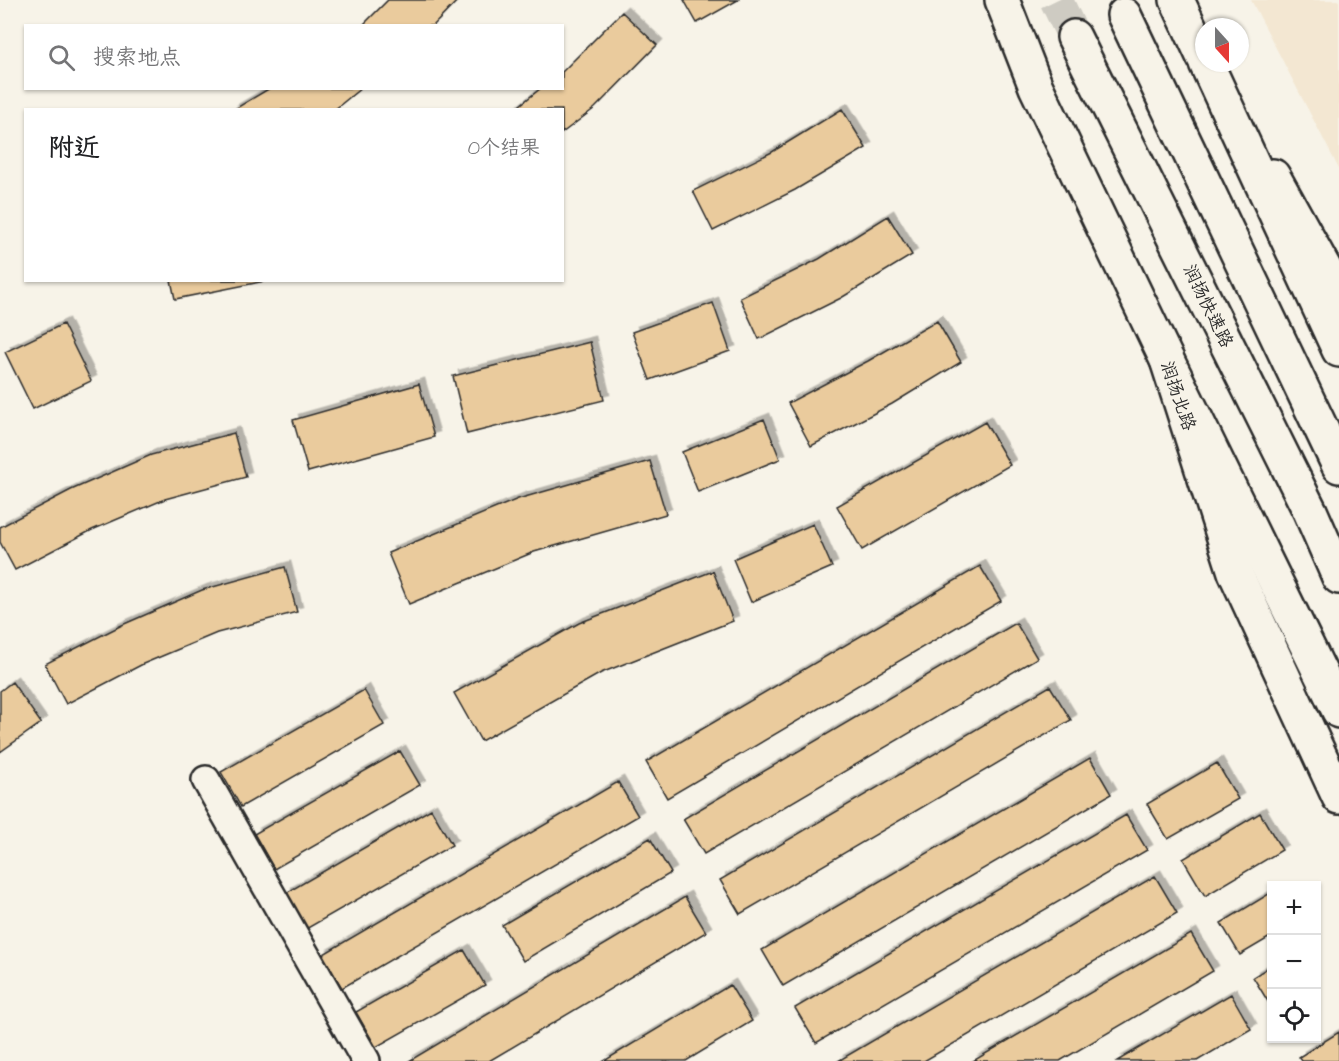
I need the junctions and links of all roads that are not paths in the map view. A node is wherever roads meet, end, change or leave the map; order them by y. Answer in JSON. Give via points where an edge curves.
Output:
{"nodes":[{"id":1,"x":1002,"y":0,"type":"edge"},
{"id":2,"x":1178,"y":0,"type":"edge"},
{"id":3,"x":1124,"y":15,"type":"dead end"},
{"id":4,"x":1195,"y":31,"type":"edge"},
{"id":5,"x":1074,"y":37,"type":"tunnel mouth"},
{"id":6,"x":1195,"y":38,"type":"edge"},
{"id":7,"x":1210,"y":72,"type":"edge"},
{"id":8,"x":1217,"y":72,"type":"edge"},
{"id":9,"x":1339,"y":295,"type":"edge"},
{"id":10,"x":1339,"y":350,"type":"edge"},
{"id":11,"x":1167,"y":360,"type":"junction"},
{"id":12,"x":1339,"y":466,"type":"edge"},
{"id":13,"x":1339,"y":577,"type":"edge"},
{"id":14,"x":1339,"y":711,"type":"edge"},
{"id":15,"x":206,"y":780,"type":"dead end"},
{"id":16,"x":1339,"y":797,"type":"edge"},
{"id":17,"x":366,"y":1061,"type":"edge"}],
"edges":[{"from":1,"to":11,"type":"main road","name":"润扬北路","via":[[1036,87]]},
{"from":2,"to":4,"type":"main road"},
{"from":2,"to":6,"type":"main road"},
{"from":3,"to":12,"type":"main road"},
{"from":5,"to":13,"type":"main road","name":"润扬快速路"},
{"from":7,"to":10,"type":"main road"},
{"from":8,"to":9,"type":"main road"},
{"from":11,"to":14,"type":"main road"},
{"from":11,"to":16,"type":"main road","name":"润扬北路","via":[[1235,572]]},
{"from":15,"to":17,"type":"street"}]}
